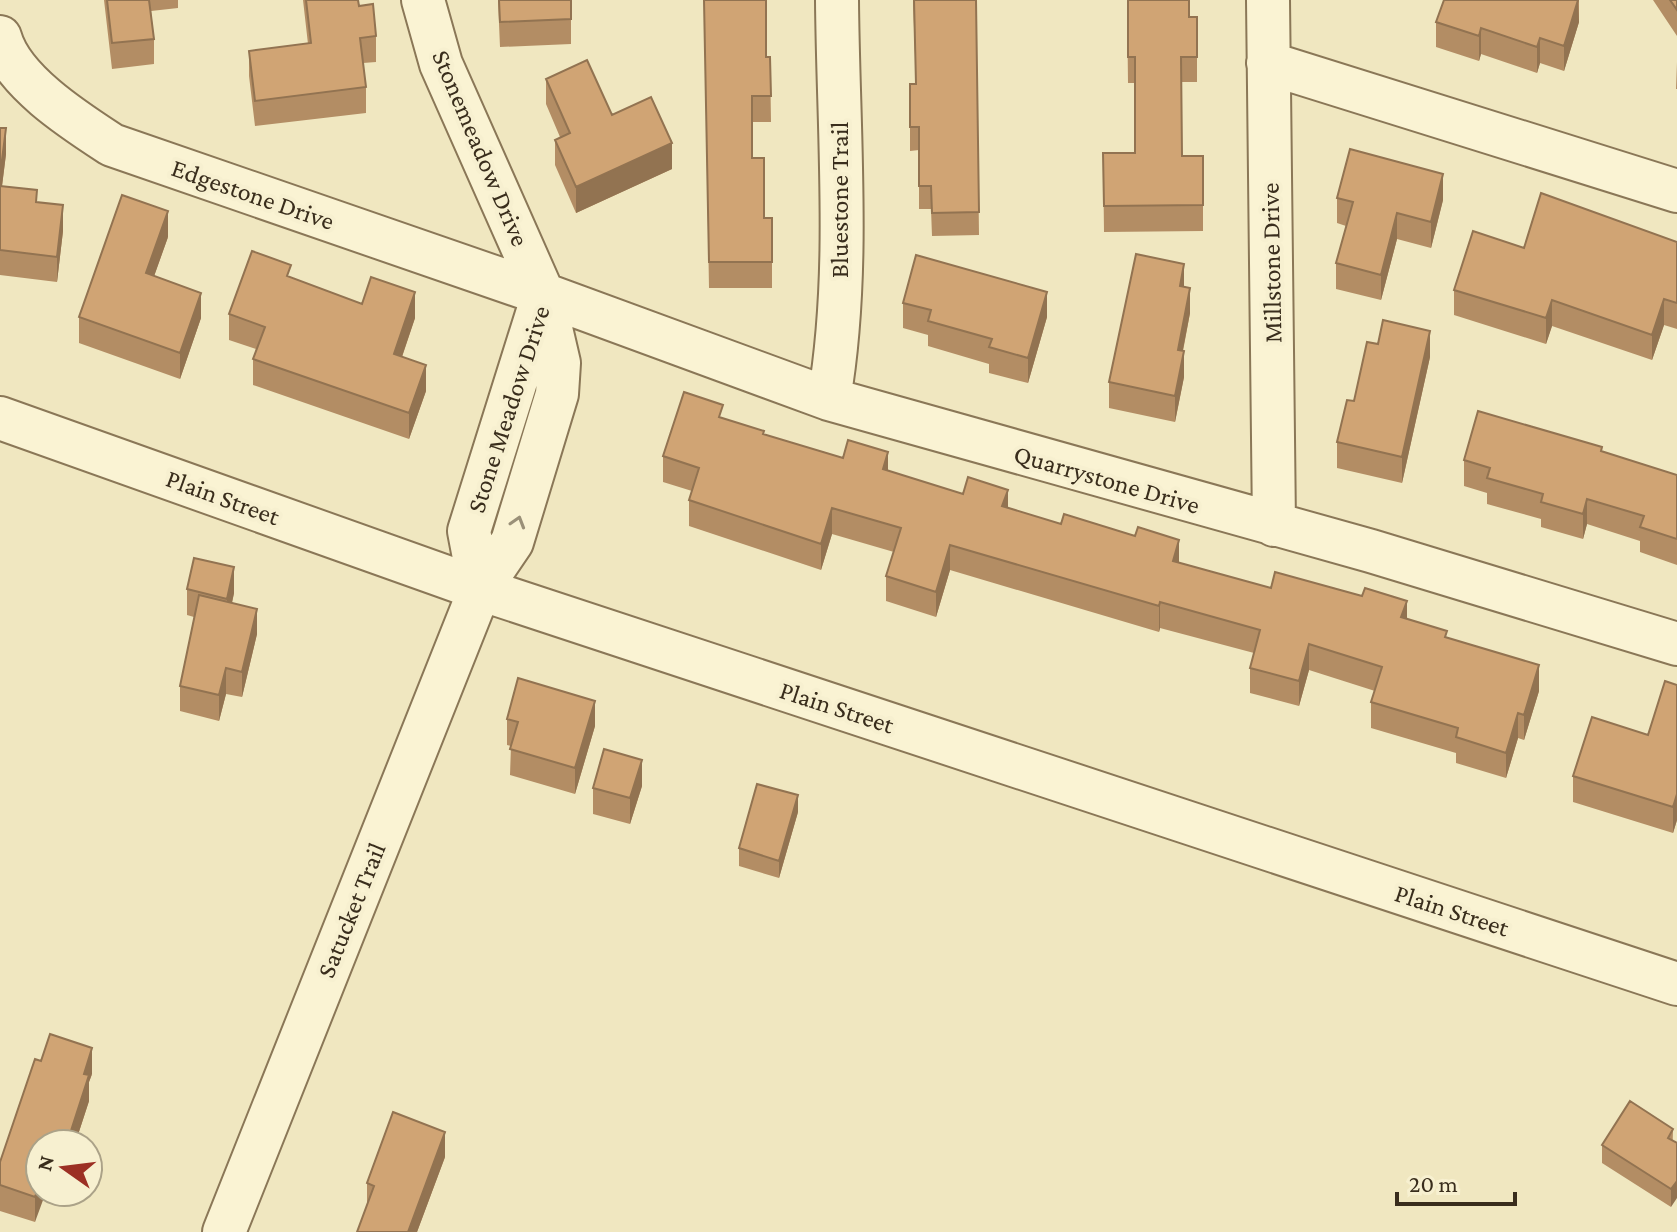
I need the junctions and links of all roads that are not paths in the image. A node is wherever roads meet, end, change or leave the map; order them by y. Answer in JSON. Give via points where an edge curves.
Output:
{"nodes":[{"id":1,"x":423,"y":0,"type":"edge"},
{"id":2,"x":837,"y":0,"type":"edge"},
{"id":3,"x":1268,"y":0,"type":"edge"},
{"id":4,"x":0,"y":37,"type":"edge"},
{"id":5,"x":1268,"y":63,"type":"junction"},
{"id":6,"x":1677,"y":191,"type":"edge"},
{"id":7,"x":543,"y":294,"type":"junction"},
{"id":8,"x":829,"y":399,"type":"junction"},
{"id":9,"x":0,"y":418,"type":"edge"},
{"id":10,"x":1274,"y":525,"type":"junction"},
{"id":11,"x":480,"y":589,"type":"junction"},
{"id":12,"x":1677,"y":644,"type":"edge"},
{"id":13,"x":1677,"y":984,"type":"edge"},
{"id":14,"x":224,"y":1232,"type":"edge"}],
"edges":[{"from":1,"to":7,"type":"street","name":"Stonemeadow Drive","via":[[441,64]]},
{"from":2,"to":8,"type":"street","name":"Bluestone Trail","via":[[840,274]]},
{"from":3,"to":5,"type":"street","name":"Millstone Drive"},
{"from":4,"to":7,"type":"street","name":"Edgestone Drive","via":[[4,52],[58,110],[112,145]]},
{"from":5,"to":6,"type":"street"},
{"from":5,"to":10,"type":"street","name":"Millstone Drive"},
{"from":7,"to":8,"type":"street","name":"Quarrystone Drive"},
{"from":7,"to":11,"type":"street","name":"Stone Meadow Drive","via":[[469,531]]},
{"from":8,"to":10,"type":"street","name":"Quarrystone Drive"},
{"from":9,"to":11,"type":"street","name":"Plain Street"},
{"from":10,"to":12,"type":"street","name":"Quarrystone Drive"},
{"from":11,"to":13,"type":"street","name":"Plain Street"},
{"from":11,"to":14,"type":"street","name":"Satucket Trail"}]}
